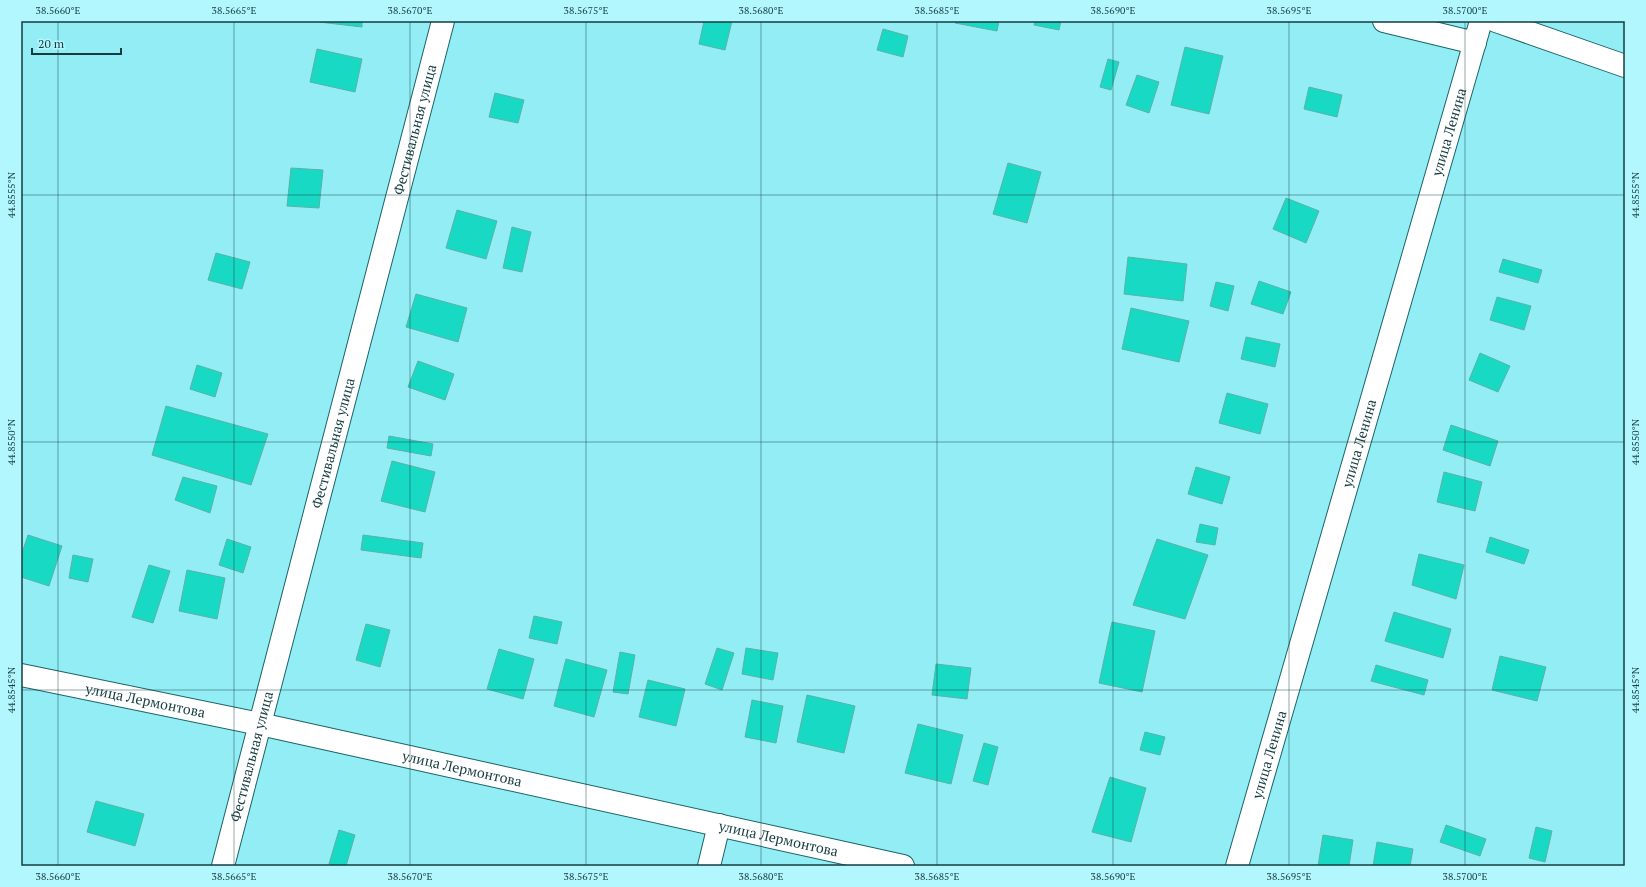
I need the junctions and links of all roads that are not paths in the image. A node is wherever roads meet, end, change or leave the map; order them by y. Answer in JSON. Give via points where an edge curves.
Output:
{"nodes":[{"id":1,"x":443,"y":21,"type":"edge"},
{"id":2,"x":1384,"y":21,"type":"edge"},
{"id":3,"x":1481,"y":21,"type":"edge"},
{"id":4,"x":1496,"y":21,"type":"edge"},
{"id":5,"x":1474,"y":43,"type":"junction"},
{"id":6,"x":1625,"y":66,"type":"edge"},
{"id":7,"x":21,"y":675,"type":"edge"},
{"id":8,"x":260,"y":724,"type":"junction"},
{"id":9,"x":719,"y":826,"type":"junction"},
{"id":10,"x":223,"y":866,"type":"edge"},
{"id":11,"x":710,"y":866,"type":"edge"},
{"id":12,"x":903,"y":866,"type":"edge"},
{"id":13,"x":1237,"y":866,"type":"edge"}],
"edges":[{"from":1,"to":8,"type":"street","name":"Фестивальная улица"},
{"from":2,"to":5,"type":"street"},
{"from":3,"to":5,"type":"street","name":"улица Ленина"},
{"from":4,"to":6,"type":"street"},
{"from":5,"to":13,"type":"street","name":"улица Ленина"},
{"from":7,"to":8,"type":"street","name":"улица Лермонтова"},
{"from":8,"to":9,"type":"street","name":"улица Лермонтова"},
{"from":8,"to":10,"type":"street","name":"Фестивальная улица"},
{"from":9,"to":11,"type":"street"},
{"from":9,"to":12,"type":"street","name":"улица Лермонтова"}]}
